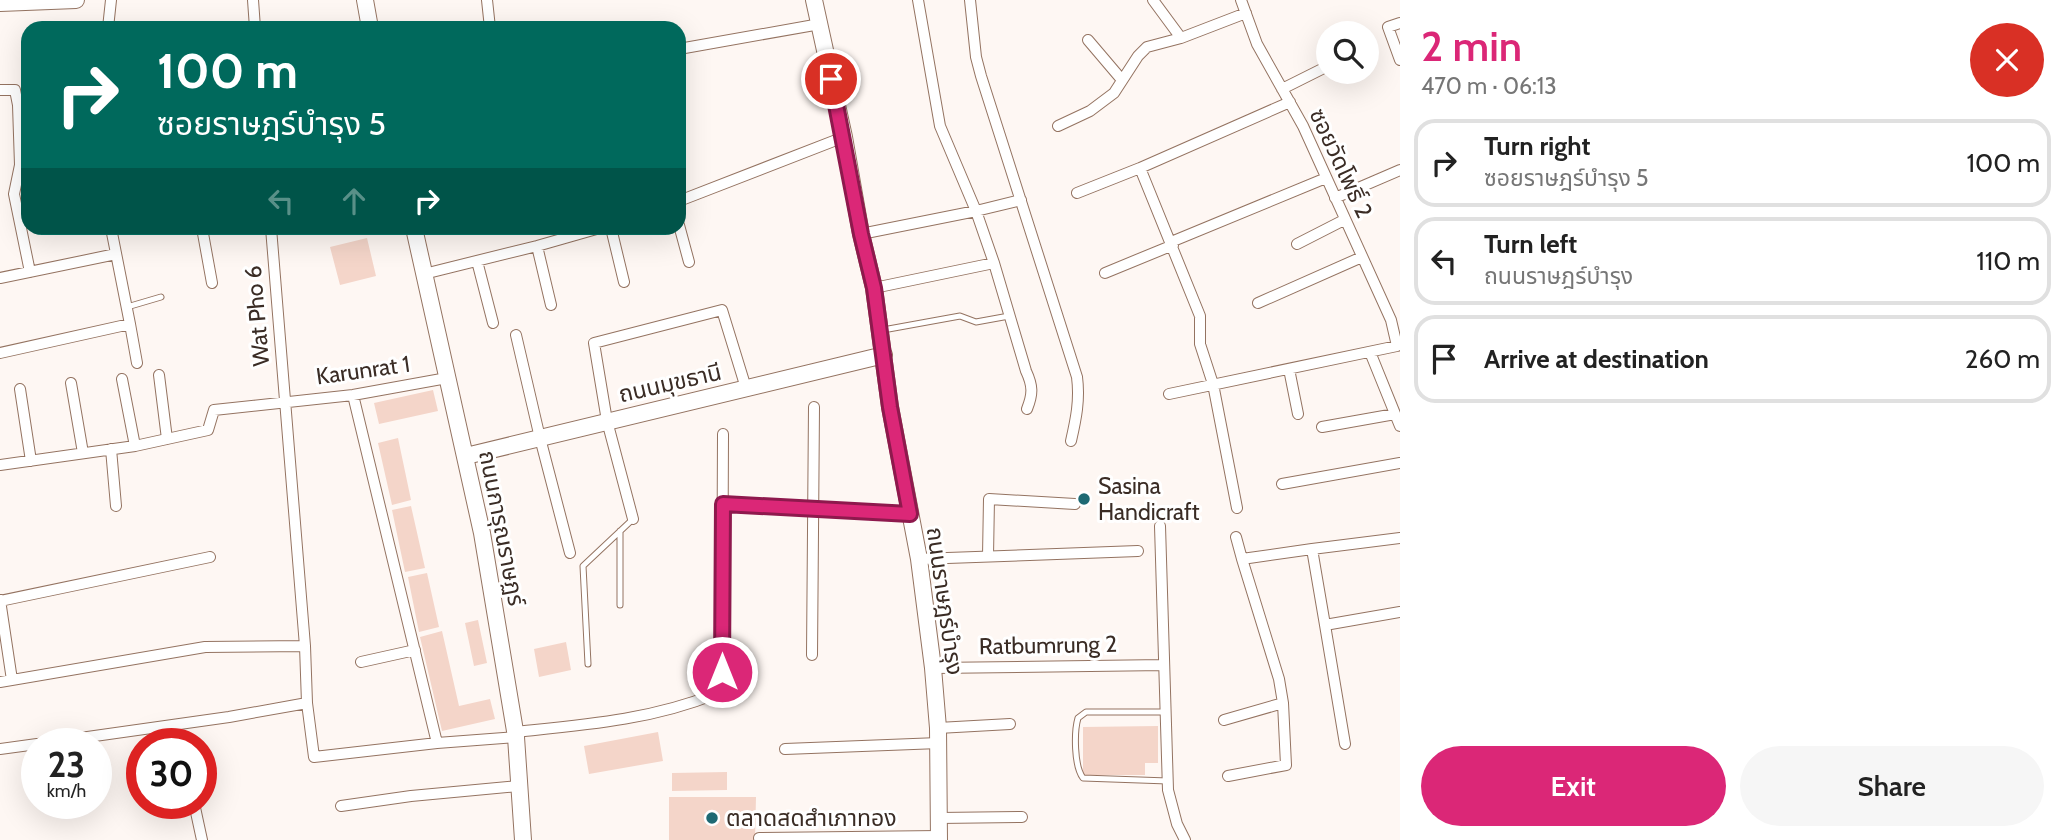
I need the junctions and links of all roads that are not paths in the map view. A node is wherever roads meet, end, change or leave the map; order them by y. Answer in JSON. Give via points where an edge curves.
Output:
{"nodes":[{"id":1,"x":76,"y":0,"type":"edge"},
{"id":2,"x":111,"y":0,"type":"edge"},
{"id":3,"x":253,"y":0,"type":"edge"},
{"id":4,"x":365,"y":0,"type":"edge"},
{"id":5,"x":486,"y":0,"type":"edge"},
{"id":6,"x":814,"y":0,"type":"edge"},
{"id":7,"x":918,"y":0,"type":"edge"},
{"id":8,"x":970,"y":0,"type":"edge"},
{"id":9,"x":1153,"y":0,"type":"edge"},
{"id":10,"x":1241,"y":0,"type":"edge"},
{"id":11,"x":36,"y":1,"type":"edge"},
{"id":12,"x":0,"y":3,"type":"edge"},
{"id":13,"x":1246,"y":13,"type":"junction"},
{"id":14,"x":109,"y":21,"type":"edge"},
{"id":15,"x":254,"y":21,"type":"edge"},
{"id":16,"x":369,"y":21,"type":"edge"},
{"id":17,"x":489,"y":21,"type":"edge"},
{"id":18,"x":1400,"y":23,"type":"edge"},
{"id":19,"x":820,"y":24,"type":"junction"},
{"id":20,"x":1181,"y":38,"type":"junction"},
{"id":21,"x":1088,"y":40,"type":"dead end"},
{"id":22,"x":686,"y":48,"type":"edge"},
{"id":23,"x":1400,"y":60,"type":"edge"},
{"id":24,"x":1316,"y":72,"type":"edge"},
{"id":25,"x":1122,"y":80,"type":"junction"},
{"id":26,"x":1282,"y":89,"type":"junction"},
{"id":27,"x":0,"y":90,"type":"edge"},
{"id":28,"x":15,"y":90,"type":"junction"},
{"id":29,"x":21,"y":90,"type":"edge"},
{"id":30,"x":1290,"y":102,"type":"junction"},
{"id":31,"x":1058,"y":126,"type":"dead end"},
{"id":32,"x":844,"y":138,"type":"junction"},
{"id":33,"x":1140,"y":168,"type":"junction"},
{"id":34,"x":1400,"y":170,"type":"edge"},
{"id":35,"x":1326,"y":178,"type":"junction"},
{"id":36,"x":1077,"y":193,"type":"dead end"},
{"id":37,"x":686,"y":198,"type":"edge"},
{"id":38,"x":1335,"y":198,"type":"junction"},
{"id":39,"x":1021,"y":201,"type":"junction"},
{"id":40,"x":975,"y":211,"type":"junction"},
{"id":41,"x":1344,"y":220,"type":"junction"},
{"id":42,"x":21,"y":228,"type":"edge"},
{"id":43,"x":861,"y":234,"type":"junction"},
{"id":44,"x":22,"y":235,"type":"edge"},
{"id":45,"x":112,"y":235,"type":"edge"},
{"id":46,"x":203,"y":235,"type":"edge"},
{"id":47,"x":272,"y":235,"type":"edge"},
{"id":48,"x":416,"y":235,"type":"edge"},
{"id":49,"x":576,"y":235,"type":"edge"},
{"id":50,"x":613,"y":235,"type":"edge"},
{"id":51,"x":682,"y":235,"type":"edge"},
{"id":52,"x":1172,"y":244,"type":"junction"},
{"id":53,"x":1297,"y":244,"type":"dead end"},
{"id":54,"x":537,"y":246,"type":"junction"},
{"id":55,"x":116,"y":254,"type":"junction"},
{"id":56,"x":1362,"y":257,"type":"junction"},
{"id":57,"x":477,"y":261,"type":"junction"},
{"id":58,"x":689,"y":262,"type":"dead end"},
{"id":59,"x":994,"y":263,"type":"junction"},
{"id":60,"x":30,"y":272,"type":"junction"},
{"id":61,"x":1105,"y":273,"type":"dead end"},
{"id":62,"x":424,"y":274,"type":"junction"},
{"id":63,"x":0,"y":278,"type":"edge"},
{"id":64,"x":624,"y":282,"type":"dead end"},
{"id":65,"x":212,"y":283,"type":"dead end"},
{"id":66,"x":874,"y":288,"type":"junction"},
{"id":67,"x":161,"y":297,"type":"dead end"},
{"id":68,"x":1258,"y":303,"type":"dead end"},
{"id":69,"x":551,"y":305,"type":"dead end"},
{"id":70,"x":127,"y":307,"type":"junction"},
{"id":71,"x":1009,"y":316,"type":"junction"},
{"id":72,"x":1396,"y":318,"type":"edge"},
{"id":73,"x":493,"y":323,"type":"dead end"},
{"id":74,"x":130,"y":324,"type":"junction"},
{"id":75,"x":880,"y":331,"type":"junction"},
{"id":76,"x":516,"y":335,"type":"dead end"},
{"id":77,"x":1370,"y":352,"type":"junction"},
{"id":78,"x":0,"y":353,"type":"edge"},
{"id":79,"x":884,"y":355,"type":"junction"},
{"id":80,"x":137,"y":363,"type":"dead end"},
{"id":81,"x":1289,"y":369,"type":"junction"},
{"id":82,"x":159,"y":375,"type":"dead end"},
{"id":83,"x":447,"y":378,"type":"junction"},
{"id":84,"x":122,"y":379,"type":"dead end"},
{"id":85,"x":71,"y":383,"type":"dead end"},
{"id":86,"x":1213,"y":384,"type":"junction"},
{"id":87,"x":746,"y":388,"type":"junction"},
{"id":88,"x":20,"y":389,"type":"dead end"},
{"id":89,"x":1169,"y":394,"type":"dead end"},
{"id":90,"x":353,"y":395,"type":"junction"},
{"id":91,"x":285,"y":401,"type":"junction"},
{"id":92,"x":814,"y":407,"type":"dead end"},
{"id":93,"x":1027,"y":409,"type":"dead end"},
{"id":94,"x":1298,"y":414,"type":"dead end"},
{"id":95,"x":1395,"y":414,"type":"junction"},
{"id":96,"x":607,"y":421,"type":"junction"},
{"id":97,"x":1400,"y":426,"type":"edge"},
{"id":98,"x":1322,"y":428,"type":"dead end"},
{"id":99,"x":723,"y":433,"type":"dead end"},
{"id":100,"x":540,"y":438,"type":"junction"},
{"id":101,"x":167,"y":439,"type":"junction"},
{"id":102,"x":1071,"y":441,"type":"dead end"},
{"id":103,"x":135,"y":446,"type":"junction"},
{"id":104,"x":111,"y":449,"type":"junction"},
{"id":105,"x":83,"y":453,"type":"junction"},
{"id":106,"x":466,"y":456,"type":"junction"},
{"id":107,"x":31,"y":461,"type":"junction"},
{"id":108,"x":1400,"y":463,"type":"edge"},
{"id":109,"x":0,"y":465,"type":"edge"},
{"id":110,"x":1282,"y":484,"type":"dead end"},
{"id":111,"x":723,"y":504,"type":"junction"},
{"id":112,"x":1074,"y":504,"type":"dead end"},
{"id":113,"x":116,"y":506,"type":"dead end"},
{"id":114,"x":1237,"y":508,"type":"dead end"},
{"id":115,"x":813,"y":509,"type":"junction"},
{"id":116,"x":910,"y":514,"type":"junction"},
{"id":117,"x":633,"y":519,"type":"joint"},
{"id":118,"x":1160,"y":526,"type":"dead end"},
{"id":119,"x":620,"y":531,"type":"junction"},
{"id":120,"x":1236,"y":537,"type":"dead end"},
{"id":121,"x":1400,"y":538,"type":"edge"},
{"id":122,"x":1312,"y":549,"type":"junction"},
{"id":123,"x":1138,"y":551,"type":"dead end"},
{"id":124,"x":570,"y":553,"type":"dead end"},
{"id":125,"x":988,"y":556,"type":"junction"},
{"id":126,"x":210,"y":557,"type":"dead end"},
{"id":127,"x":919,"y":559,"type":"junction"},
{"id":128,"x":1242,"y":559,"type":"junction"},
{"id":129,"x":0,"y":600,"type":"edge"},
{"id":130,"x":620,"y":605,"type":"dead end"},
{"id":131,"x":1400,"y":612,"type":"edge"},
{"id":132,"x":1325,"y":625,"type":"junction"},
{"id":133,"x":305,"y":646,"type":"junction"},
{"id":134,"x":415,"y":650,"type":"junction"},
{"id":135,"x":812,"y":655,"type":"dead end"},
{"id":136,"x":361,"y":662,"type":"dead end"},
{"id":137,"x":588,"y":664,"type":"dead end"},
{"id":138,"x":1164,"y":665,"type":"junction"},
{"id":139,"x":933,"y":668,"type":"junction"},
{"id":140,"x":722,"y":672,"type":"dead end"},
{"id":141,"x":12,"y":680,"type":"junction"},
{"id":142,"x":0,"y":682,"type":"edge"},
{"id":143,"x":715,"y":694,"type":"dead end"},
{"id":144,"x":307,"y":703,"type":"junction"},
{"id":145,"x":1283,"y":703,"type":"junction"},
{"id":146,"x":1166,"y":712,"type":"junction"},
{"id":147,"x":1224,"y":720,"type":"dead end"},
{"id":148,"x":1010,"y":724,"type":"dead end"},
{"id":149,"x":112,"y":733,"type":"edge"},
{"id":150,"x":516,"y":734,"type":"junction"},
{"id":151,"x":938,"y":735,"type":"junction"},
{"id":152,"x":437,"y":743,"type":"junction"},
{"id":153,"x":1345,"y":744,"type":"dead end"},
{"id":154,"x":21,"y":746,"type":"edge"},
{"id":155,"x":0,"y":749,"type":"edge"},
{"id":156,"x":785,"y":749,"type":"dead end"},
{"id":157,"x":1228,"y":776,"type":"dead end"},
{"id":158,"x":1168,"y":781,"type":"junction"},
{"id":159,"x":518,"y":786,"type":"junction"},
{"id":160,"x":341,"y":806,"type":"dead end"},
{"id":161,"x":1023,"y":817,"type":"dead end"},
{"id":162,"x":939,"y":818,"type":"junction"},
{"id":163,"x":197,"y":819,"type":"edge"},
{"id":164,"x":759,"y":838,"type":"dead end"},
{"id":165,"x":939,"y":838,"type":"edge"},
{"id":166,"x":816,"y":839,"type":"edge"},
{"id":167,"x":202,"y":840,"type":"edge"},
{"id":168,"x":523,"y":840,"type":"edge"},
{"id":169,"x":1185,"y":840,"type":"edge"}],
"edges":[{"from":1,"to":11,"type":"street"},
{"from":2,"to":14,"type":"street"},
{"from":3,"to":15,"type":"street"},
{"from":4,"to":16,"type":"street"},
{"from":5,"to":17,"type":"street"},
{"from":6,"to":19,"type":"street","name":"ถนนราษฎร์บำรุง"},
{"from":7,"to":40,"type":"street","via":[[940,126]]},
{"from":8,"to":39,"type":"street","via":[[976,57]]},
{"from":9,"to":20,"type":"street"},
{"from":10,"to":13,"type":"street","name":"ซอยวัดโพธิ์ 2"},
{"from":11,"to":12,"type":"street"},
{"from":13,"to":20,"type":"street"},
{"from":13,"to":26,"type":"street","name":"ซอยวัดโพธิ์ 2"},
{"from":18,"to":23,"type":"street","via":[[1388,27]]},
{"from":19,"to":22,"type":"street"},
{"from":19,"to":32,"type":"street","name":"ถนนราษฎร์บำรุง"},
{"from":20,"to":25,"type":"street","via":[[1147,47]]},
{"from":21,"to":25,"type":"street"},
{"from":24,"to":26,"type":"street"},
{"from":25,"to":31,"type":"street","via":[[1118,89],[1090,111]]},
{"from":26,"to":30,"type":"street","name":"ซอยวัดโพธิ์ 2"},
{"from":27,"to":28,"type":"street"},
{"from":28,"to":29,"type":"street"},
{"from":28,"to":42,"type":"street","via":[[20,165],[14,194]]},
{"from":30,"to":33,"type":"street"},
{"from":30,"to":35,"type":"street","name":"ซอยวัดโพธิ์ 2"},
{"from":32,"to":37,"type":"street"},
{"from":32,"to":43,"type":"street","name":"ถนนราษฎร์บำรุง"},
{"from":33,"to":36,"type":"street"},
{"from":33,"to":52,"type":"street"},
{"from":34,"to":38,"type":"street"},
{"from":35,"to":38,"type":"street","name":"ซอยวัดโพธิ์ 2"},
{"from":35,"to":52,"type":"street"},
{"from":38,"to":41,"type":"street","name":"ซอยวัดโพธิ์ 2"},
{"from":39,"to":40,"type":"street"},
{"from":39,"to":102,"type":"street","via":[[1077,377],[1078,407]]},
{"from":40,"to":43,"type":"street"},
{"from":40,"to":59,"type":"street"},
{"from":41,"to":53,"type":"street"},
{"from":41,"to":56,"type":"street","name":"ซอยวัดโพธิ์ 2"},
{"from":43,"to":66,"type":"street","name":"ถนนราษฎร์บำรุง"},
{"from":44,"to":60,"type":"street"},
{"from":45,"to":55,"type":"street"},
{"from":46,"to":65,"type":"street"},
{"from":47,"to":91,"type":"street","name":"Wat Pho 6"},
{"from":48,"to":62,"type":"street","name":"ถนนการุณราษฏร์"},
{"from":49,"to":54,"type":"street"},
{"from":50,"to":64,"type":"street"},
{"from":51,"to":58,"type":"street"},
{"from":52,"to":61,"type":"street"},
{"from":52,"to":86,"type":"street","via":[[1200,316],[1200,345]]},
{"from":54,"to":57,"type":"street"},
{"from":54,"to":69,"type":"street"},
{"from":55,"to":60,"type":"street"},
{"from":55,"to":70,"type":"street"},
{"from":56,"to":68,"type":"street"},
{"from":56,"to":72,"type":"street","name":"ซอยวัดโพธิ์ 2"},
{"from":57,"to":62,"type":"street"},
{"from":57,"to":73,"type":"street"},
{"from":59,"to":66,"type":"street"},
{"from":59,"to":71,"type":"street"},
{"from":60,"to":63,"type":"street"},
{"from":62,"to":83,"type":"street","name":"ถนนการุณราษฏร์"},
{"from":66,"to":75,"type":"street","name":"ถนนราษฎร์บำรุง"},
{"from":67,"to":70,"type":"lane"},
{"from":70,"to":74,"type":"street"},
{"from":71,"to":75,"type":"lane","via":[[976,322],[960,316]]},
{"from":71,"to":93,"type":"street","via":[[1032,383]]},
{"from":72,"to":77,"type":"street","name":"ซอยวัดโพธิ์ 2","via":[[1397,346]]},
{"from":74,"to":78,"type":"street"},
{"from":74,"to":80,"type":"street"},
{"from":75,"to":79,"type":"street","name":"ถนนราษฎร์บำรุง"},
{"from":76,"to":100,"type":"street"},
{"from":77,"to":81,"type":"street"},
{"from":77,"to":95,"type":"street"},
{"from":79,"to":87,"type":"street","name":"ถนนมุขธานี"},
{"from":79,"to":116,"type":"street","name":"ถนนราษฎร์บำรุง"},
{"from":81,"to":86,"type":"street"},
{"from":81,"to":94,"type":"street"},
{"from":82,"to":101,"type":"street"},
{"from":83,"to":90,"type":"street","name":"Karunrat 1"},
{"from":83,"to":106,"type":"street","name":"ถนนการุณราษฏร์"},
{"from":84,"to":103,"type":"street"},
{"from":85,"to":105,"type":"street"},
{"from":86,"to":89,"type":"street"},
{"from":86,"to":114,"type":"street"},
{"from":87,"to":96,"type":"street","name":"ถนนมุขธานี"},
{"from":87,"to":96,"type":"street","via":[[722,310],[594,343]]},
{"from":88,"to":107,"type":"street"},
{"from":90,"to":91,"type":"street","name":"Karunrat 1"},
{"from":90,"to":134,"type":"street"},
{"from":91,"to":101,"type":"street","name":"Karunrat 1","via":[[214,410],[208,430]]},
{"from":91,"to":133,"type":"street","name":"Wat Pho 6"},
{"from":92,"to":115,"type":"street"},
{"from":95,"to":97,"type":"street"},
{"from":95,"to":98,"type":"street"},
{"from":96,"to":100,"type":"street","name":"ถนนมุขธานี"},
{"from":96,"to":117,"type":"street"},
{"from":99,"to":111,"type":"street"},
{"from":100,"to":106,"type":"street","name":"ถนนมุขธานี"},
{"from":100,"to":124,"type":"street"},
{"from":101,"to":103,"type":"street"},
{"from":103,"to":104,"type":"street"},
{"from":104,"to":105,"type":"street"},
{"from":104,"to":113,"type":"street"},
{"from":105,"to":107,"type":"street"},
{"from":106,"to":150,"type":"street","name":"ถนนการุณราษฏร์"},
{"from":107,"to":109,"type":"street"},
{"from":108,"to":110,"type":"street"},
{"from":111,"to":115,"type":"street"},
{"from":111,"to":140,"type":"street"},
{"from":112,"to":125,"type":"street","via":[[989,499]]},
{"from":115,"to":116,"type":"street"},
{"from":115,"to":135,"type":"street"},
{"from":116,"to":127,"type":"street","name":"ถนนราษฎร์บำรุง"},
{"from":117,"to":119,"type":"lane"},
{"from":118,"to":138,"type":"street"},
{"from":119,"to":130,"type":"lane"},
{"from":119,"to":137,"type":"lane","via":[[583,566]]},
{"from":120,"to":128,"type":"street"},
{"from":121,"to":122,"type":"street"},
{"from":122,"to":128,"type":"street"},
{"from":122,"to":132,"type":"street"},
{"from":123,"to":125,"type":"street"},
{"from":125,"to":127,"type":"street"},
{"from":126,"to":129,"type":"street"},
{"from":127,"to":139,"type":"street","name":"ถนนราษฎร์บำรุง"},
{"from":128,"to":145,"type":"street"},
{"from":129,"to":141,"type":"street"},
{"from":131,"to":132,"type":"street"},
{"from":132,"to":153,"type":"street"},
{"from":133,"to":141,"type":"street","via":[[205,647]]},
{"from":133,"to":144,"type":"street","name":"Wat Pho 6"},
{"from":134,"to":136,"type":"street"},
{"from":134,"to":152,"type":"street"},
{"from":138,"to":139,"type":"street","name":"Ratbumrung 2"},
{"from":138,"to":146,"type":"street"},
{"from":139,"to":151,"type":"street","name":"ถนนราษฎร์บำรุง"},
{"from":141,"to":142,"type":"street"},
{"from":143,"to":150,"type":"street","via":[[668,711]]},
{"from":144,"to":149,"type":"street"},
{"from":144,"to":152,"type":"street","name":"Wat Pho 6","via":[[314,757]]},
{"from":145,"to":147,"type":"street"},
{"from":145,"to":157,"type":"street","via":[[1286,765]]},
{"from":146,"to":158,"type":"street"},
{"from":146,"to":158,"type":"lane","via":[[1086,712],[1078,718],[1076,730],[1078,769],[1083,778]]},
{"from":148,"to":151,"type":"street"},
{"from":150,"to":152,"type":"street"},
{"from":150,"to":159,"type":"street","name":"ถนนการุณราษฏร์"},
{"from":151,"to":156,"type":"street"},
{"from":151,"to":162,"type":"street","name":"ถนนราษฎร์บำรุง"},
{"from":154,"to":155,"type":"street"},
{"from":158,"to":169,"type":"street"},
{"from":159,"to":160,"type":"street"},
{"from":159,"to":168,"type":"street","name":"ถนนการุณราษฏร์"},
{"from":161,"to":162,"type":"street"},
{"from":162,"to":165,"type":"street","name":"ถนนราษฎร์บำรุง"},
{"from":163,"to":167,"type":"street"},
{"from":164,"to":166,"type":"street"},
{"from":165,"to":166,"type":"street"}]}
